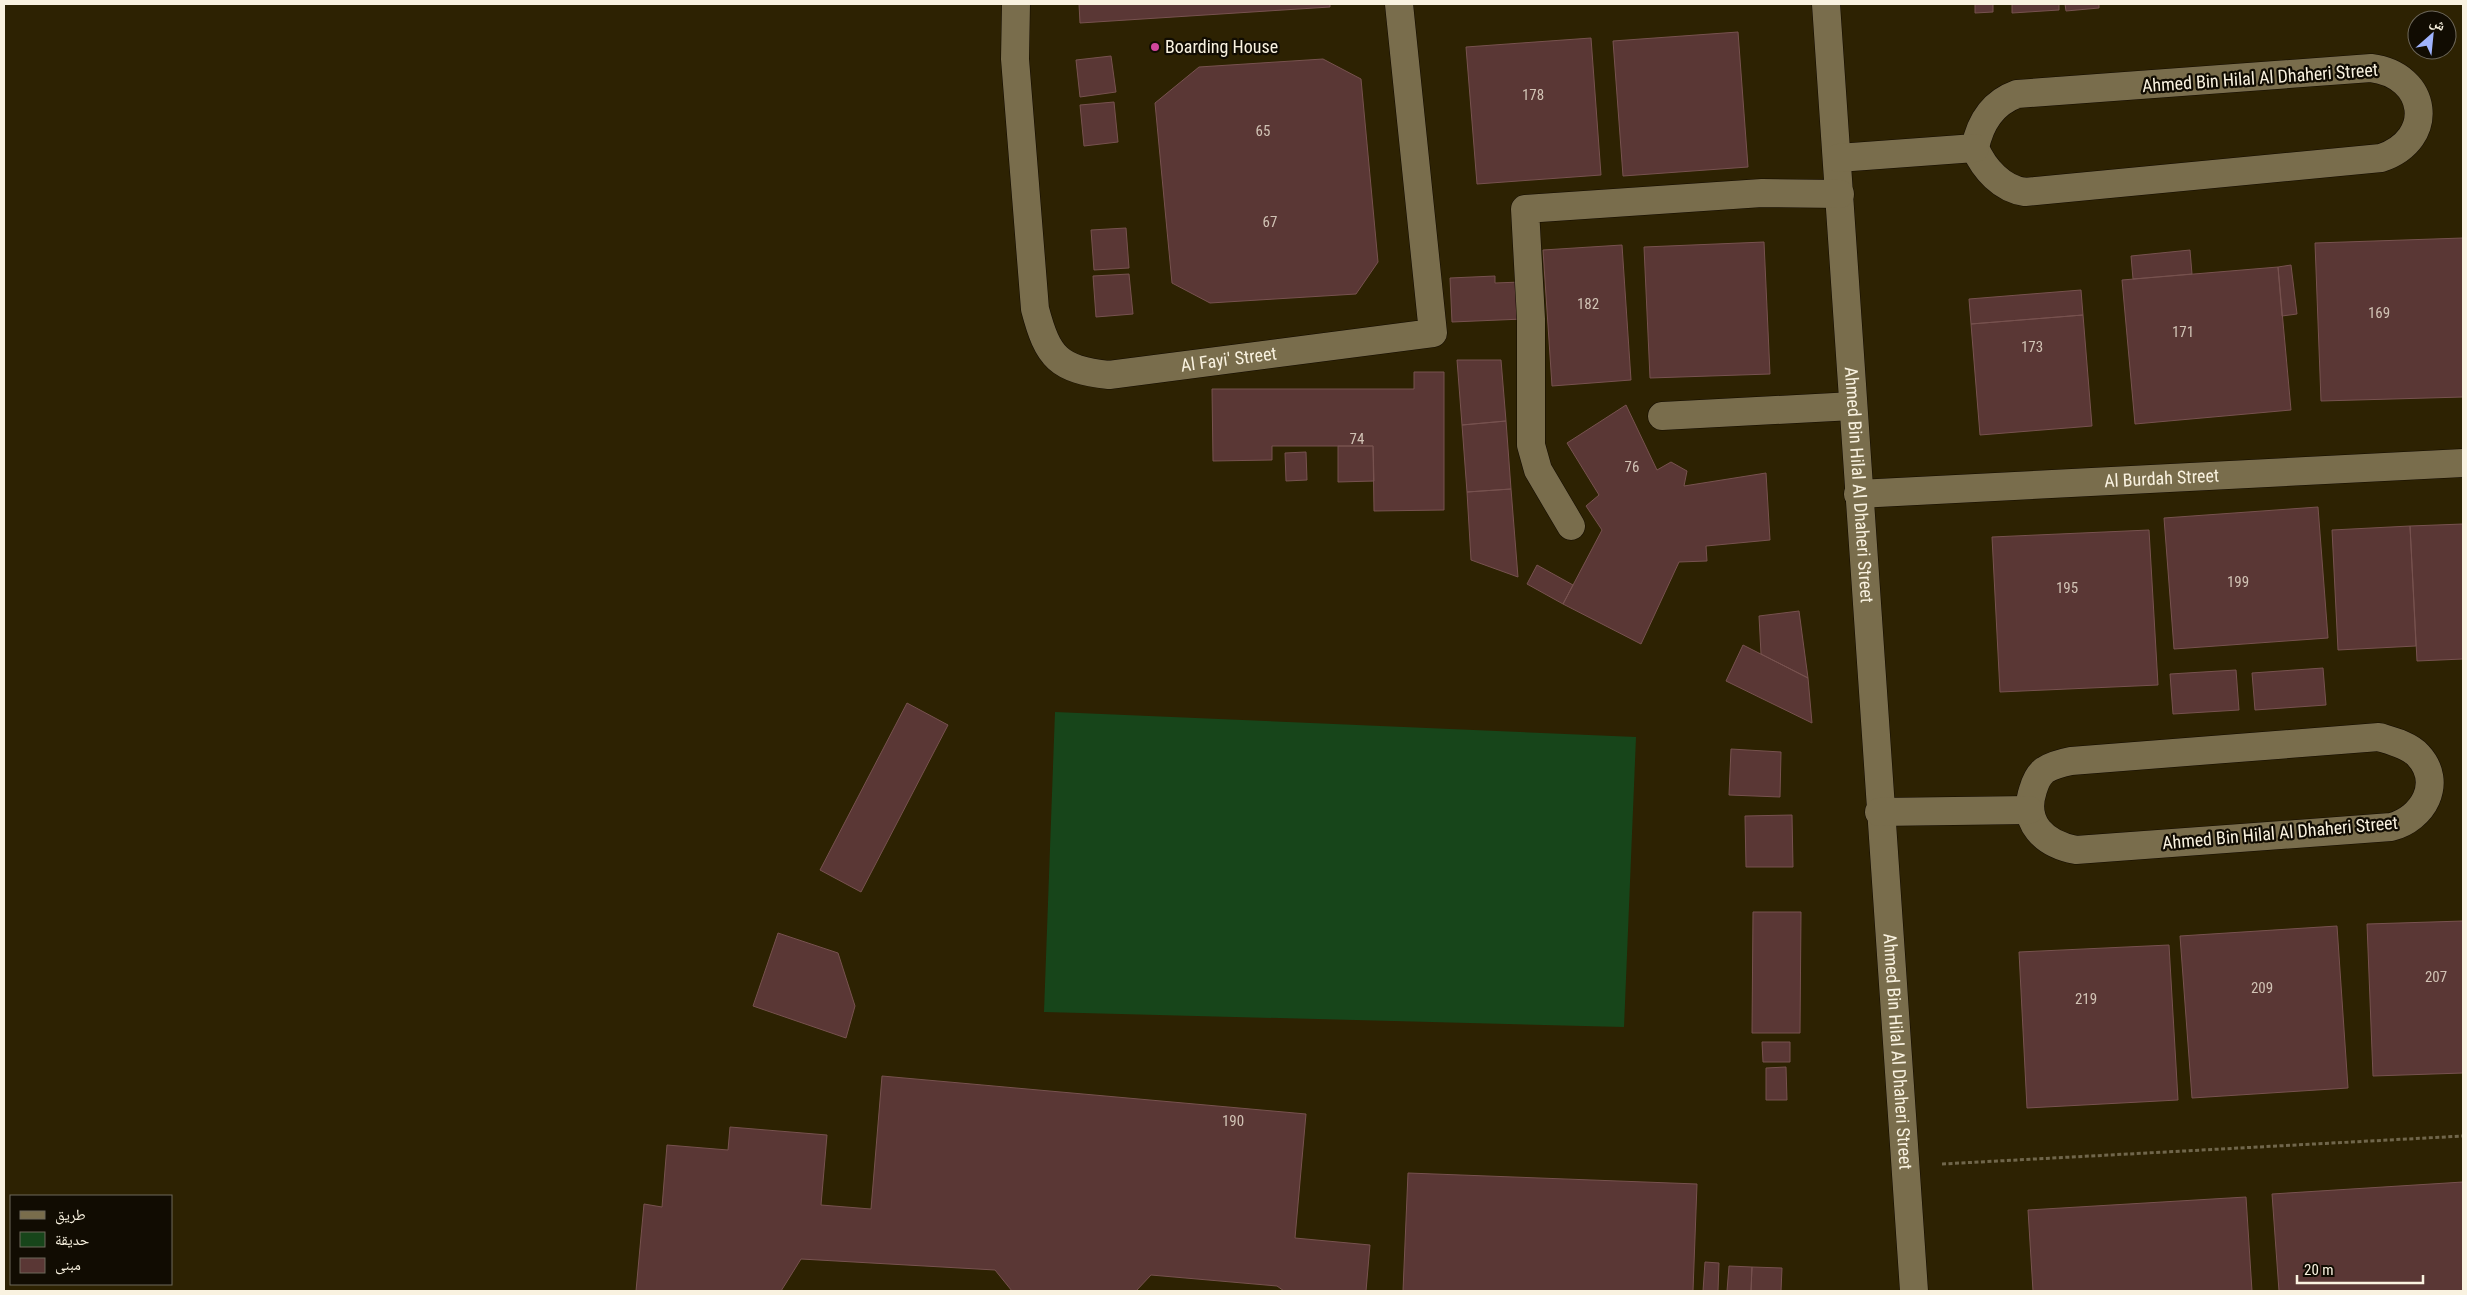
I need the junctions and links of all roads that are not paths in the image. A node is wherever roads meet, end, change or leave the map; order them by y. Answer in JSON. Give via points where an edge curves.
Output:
{"nodes":[{"id":1,"x":1016,"y":4,"type":"edge"},
{"id":2,"x":1399,"y":4,"type":"edge"},
{"id":3,"x":1826,"y":4,"type":"edge"},
{"id":4,"x":1975,"y":148,"type":"junction"},
{"id":5,"x":1838,"y":158,"type":"junction"},
{"id":6,"x":1840,"y":194,"type":"junction"},
{"id":7,"x":1853,"y":406,"type":"junction"},
{"id":8,"x":1662,"y":416,"type":"dead end"},
{"id":9,"x":2463,"y":463,"type":"edge"},
{"id":10,"x":1858,"y":494,"type":"junction"},
{"id":11,"x":1571,"y":526,"type":"dead end"},
{"id":12,"x":2029,"y":810,"type":"junction"},
{"id":13,"x":1879,"y":812,"type":"junction"},
{"id":14,"x":1914,"y":1291,"type":"edge"}],
"edges":[{"from":1,"to":2,"type":"street","name":"Al Fayi' Street","via":[[1015,59],[1036,309],[1044,340],[1059,360],[1081,372],[1109,375],[1433,333]]},
{"from":3,"to":5,"type":"street","name":"Ahmed Bin Hilal Al Dhaheri Street"},
{"from":4,"to":4,"type":"street","name":"Ahmed Bin Hilal Al Dhaheri Street","via":[[1986,166],[2013,191],[2035,192],[2381,158],[2396,153],[2408,143],[2418,128],[2419,108],[2401,77],[2387,70],[2371,68],[2017,94],[2004,99],[1991,110]]},
{"from":4,"to":5,"type":"street"},
{"from":5,"to":6,"type":"street","name":"Ahmed Bin Hilal Al Dhaheri Street"},
{"from":6,"to":7,"type":"street","name":"Ahmed Bin Hilal Al Dhaheri Street"},
{"from":6,"to":11,"type":"street","via":[[1762,193],[1525,209],[1531,319],[1531,445],[1538,470]]},
{"from":7,"to":8,"type":"street"},
{"from":7,"to":10,"type":"street","name":"Ahmed Bin Hilal Al Dhaheri Street"},
{"from":9,"to":10,"type":"street","name":"Al Burdah Street"},
{"from":10,"to":13,"type":"street","name":"Ahmed Bin Hilal Al Dhaheri Street"},
{"from":12,"to":12,"type":"street","name":"Ahmed Bin Hilal Al Dhaheri Street","via":[[2032,822],[2041,833],[2063,848],[2076,850],[2391,827],[2411,820],[2420,810],[2426,799],[2430,776],[2417,753],[2379,737],[2080,760],[2057,764],[2043,771],[2035,782]]},
{"from":12,"to":13,"type":"street"},
{"from":13,"to":14,"type":"street","name":"Ahmed Bin Hilal Al Dhaheri Street"}]}
